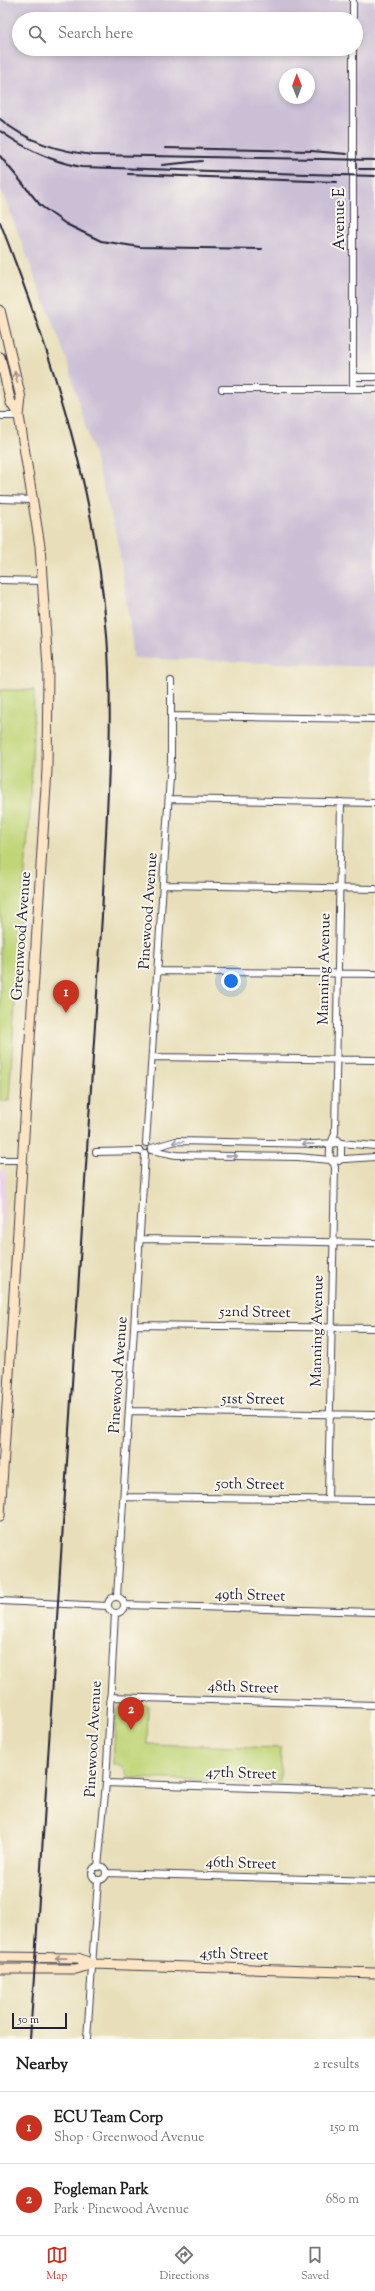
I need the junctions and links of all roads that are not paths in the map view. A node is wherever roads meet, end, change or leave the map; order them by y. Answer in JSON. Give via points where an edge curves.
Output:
{"nodes":[{"id":1,"x":353,"y":0,"type":"edge"},
{"id":2,"x":353,"y":12,"type":"edge"},
{"id":3,"x":353,"y":56,"type":"edge"},
{"id":4,"x":0,"y":310,"type":"edge"},
{"id":5,"x":0,"y":357,"type":"edge"},
{"id":6,"x":353,"y":377,"type":"junction"},
{"id":7,"x":375,"y":377,"type":"edge"},
{"id":8,"x":222,"y":389,"type":"dead end"},
{"id":9,"x":353,"y":389,"type":"junction"},
{"id":10,"x":375,"y":389,"type":"edge"},
{"id":11,"x":0,"y":416,"type":"edge"},
{"id":12,"x":19,"y":416,"type":"junction"},
{"id":13,"x":0,"y":499,"type":"edge"},
{"id":14,"x":34,"y":500,"type":"junction"},
{"id":15,"x":0,"y":580,"type":"edge"},
{"id":16,"x":43,"y":581,"type":"junction"},
{"id":17,"x":171,"y":681,"type":"dead end"},
{"id":18,"x":171,"y":716,"type":"junction"},
{"id":19,"x":375,"y":719,"type":"edge"},
{"id":20,"x":169,"y":800,"type":"junction"},
{"id":21,"x":341,"y":802,"type":"junction"},
{"id":22,"x":375,"y":803,"type":"edge"},
{"id":23,"x":163,"y":886,"type":"junction"},
{"id":24,"x":339,"y":888,"type":"junction"},
{"id":25,"x":375,"y":889,"type":"edge"},
{"id":26,"x":158,"y":971,"type":"junction"},
{"id":27,"x":338,"y":973,"type":"junction"},
{"id":28,"x":375,"y":974,"type":"edge"},
{"id":29,"x":152,"y":1057,"type":"junction"},
{"id":30,"x":336,"y":1060,"type":"junction"},
{"id":31,"x":375,"y":1060,"type":"edge"},
{"id":32,"x":335,"y":1135,"type":"junction"},
{"id":33,"x":330,"y":1142,"type":"junction"},
{"id":34,"x":341,"y":1142,"type":"junction"},
{"id":35,"x":146,"y":1143,"type":"junction"},
{"id":36,"x":375,"y":1146,"type":"edge"},
{"id":37,"x":152,"y":1149,"type":"junction"},
{"id":38,"x":96,"y":1152,"type":"dead end"},
{"id":39,"x":143,"y":1153,"type":"junction"},
{"id":40,"x":375,"y":1157,"type":"edge"},
{"id":41,"x":341,"y":1159,"type":"junction"},
{"id":42,"x":0,"y":1160,"type":"edge"},
{"id":43,"x":22,"y":1160,"type":"junction"},
{"id":44,"x":332,"y":1162,"type":"junction"},
{"id":45,"x":141,"y":1239,"type":"junction"},
{"id":46,"x":333,"y":1242,"type":"junction"},
{"id":47,"x":375,"y":1242,"type":"edge"},
{"id":48,"x":135,"y":1325,"type":"junction"},
{"id":49,"x":331,"y":1328,"type":"junction"},
{"id":50,"x":375,"y":1328,"type":"edge"},
{"id":51,"x":130,"y":1411,"type":"junction"},
{"id":52,"x":330,"y":1414,"type":"junction"},
{"id":53,"x":375,"y":1415,"type":"edge"},
{"id":54,"x":124,"y":1497,"type":"junction"},
{"id":55,"x":328,"y":1499,"type":"junction"},
{"id":56,"x":375,"y":1500,"type":"edge"},
{"id":57,"x":0,"y":1516,"type":"edge"},
{"id":58,"x":117,"y":1597,"type":"junction"},
{"id":59,"x":0,"y":1601,"type":"edge"},
{"id":60,"x":124,"y":1605,"type":"junction"},
{"id":61,"x":108,"y":1606,"type":"junction"},
{"id":62,"x":375,"y":1612,"type":"edge"},
{"id":63,"x":115,"y":1613,"type":"junction"},
{"id":64,"x":110,"y":1697,"type":"junction"},
{"id":65,"x":375,"y":1705,"type":"edge"},
{"id":66,"x":106,"y":1783,"type":"junction"},
{"id":67,"x":375,"y":1792,"type":"edge"},
{"id":68,"x":98,"y":1866,"type":"junction"},
{"id":69,"x":106,"y":1873,"type":"junction"},
{"id":70,"x":98,"y":1880,"type":"junction"},
{"id":71,"x":375,"y":1881,"type":"edge"},
{"id":72,"x":0,"y":1957,"type":"edge"},
{"id":73,"x":93,"y":1964,"type":"junction"},
{"id":74,"x":0,"y":1969,"type":"edge"},
{"id":75,"x":375,"y":1973,"type":"edge"},
{"id":76,"x":88,"y":2039,"type":"edge"}],
"edges":[{"from":1,"to":2,"type":"street"},
{"from":3,"to":6,"type":"street","name":"Avenue E"},
{"from":12,"to":4,"type":"main road","one_way":true,"via":[[21,398]]},
{"from":5,"to":12,"type":"main road","via":[[11,403]]},
{"from":6,"to":7,"type":"street"},
{"from":6,"to":9,"type":"street","name":"Avenue E"},
{"from":8,"to":9,"type":"street"},
{"from":9,"to":10,"type":"street"},
{"from":11,"to":12,"type":"street"},
{"from":12,"to":14,"type":"main road","name":"Greenwood Avenue"},
{"from":13,"to":14,"type":"street"},
{"from":14,"to":16,"type":"main road","name":"Greenwood Avenue"},
{"from":15,"to":16,"type":"street"},
{"from":16,"to":43,"type":"main road","name":"Greenwood Avenue","via":[[48,668],[47,770]]},
{"from":17,"to":18,"type":"street","name":"Pinewood Avenue"},
{"from":18,"to":19,"type":"street"},
{"from":18,"to":20,"type":"street","name":"Pinewood Avenue"},
{"from":20,"to":21,"type":"street"},
{"from":20,"to":23,"type":"street","name":"Pinewood Avenue"},
{"from":21,"to":22,"type":"street"},
{"from":21,"to":24,"type":"street","name":"Manning Avenue"},
{"from":23,"to":24,"type":"street"},
{"from":23,"to":26,"type":"street","name":"Pinewood Avenue"},
{"from":24,"to":25,"type":"street"},
{"from":24,"to":27,"type":"street","name":"Manning Avenue"},
{"from":26,"to":27,"type":"street"},
{"from":26,"to":29,"type":"street","name":"Pinewood Avenue"},
{"from":27,"to":28,"type":"street"},
{"from":27,"to":30,"type":"street","name":"Manning Avenue"},
{"from":29,"to":30,"type":"street"},
{"from":29,"to":35,"type":"street","name":"Pinewood Avenue"},
{"from":30,"to":31,"type":"street"},
{"from":30,"to":32,"type":"street","name":"Manning Avenue"},
{"from":32,"to":33,"type":"street"},
{"from":32,"to":34,"type":"street"},
{"from":33,"to":34,"type":"street"},
{"from":33,"to":37,"type":"street","one_way":true,"via":[[313,1144],[176,1141]]},
{"from":33,"to":44,"type":"street","name":"Manning Avenue"},
{"from":34,"to":36,"type":"street"},
{"from":34,"to":41,"type":"street"},
{"from":35,"to":37,"type":"street"},
{"from":35,"to":39,"type":"street","via":[[141,1145]]},
{"from":37,"to":39,"type":"street"},
{"from":37,"to":44,"type":"street","one_way":true,"via":[[176,1155],[298,1156]]},
{"from":38,"to":39,"type":"street"},
{"from":39,"to":45,"type":"street","name":"Pinewood Avenue"},
{"from":40,"to":41,"type":"street"},
{"from":41,"to":44,"type":"street"},
{"from":42,"to":43,"type":"street"},
{"from":43,"to":57,"type":"main road","name":"Greenwood Avenue"},
{"from":44,"to":46,"type":"street","name":"Manning Avenue"},
{"from":45,"to":46,"type":"street"},
{"from":45,"to":48,"type":"street","name":"Pinewood Avenue"},
{"from":46,"to":47,"type":"street"},
{"from":46,"to":49,"type":"street","name":"Manning Avenue"},
{"from":48,"to":49,"type":"street","name":"52nd Street"},
{"from":48,"to":51,"type":"street","name":"Pinewood Avenue"},
{"from":49,"to":50,"type":"street","name":"52nd Street"},
{"from":49,"to":52,"type":"street","name":"Manning Avenue"},
{"from":51,"to":52,"type":"street","name":"51st Street"},
{"from":51,"to":54,"type":"street","name":"Pinewood Avenue"},
{"from":52,"to":53,"type":"street","name":"51st Street"},
{"from":52,"to":55,"type":"street","name":"Manning Avenue"},
{"from":54,"to":55,"type":"street","name":"50th Street"},
{"from":54,"to":58,"type":"street","name":"Pinewood Avenue"},
{"from":55,"to":56,"type":"street","name":"50th Street"},
{"from":58,"to":60,"type":"street"},
{"from":58,"to":61,"type":"street","via":[[110,1599]]},
{"from":59,"to":61,"type":"street"},
{"from":60,"to":62,"type":"street","name":"49th Street"},
{"from":60,"to":63,"type":"street","via":[[120,1612]]},
{"from":61,"to":63,"type":"street","via":[[110,1611]]},
{"from":63,"to":64,"type":"street","name":"Pinewood Avenue"},
{"from":64,"to":65,"type":"street","name":"48th Street"},
{"from":64,"to":66,"type":"street","name":"Pinewood Avenue"},
{"from":66,"to":67,"type":"street","name":"47th Street"},
{"from":66,"to":68,"type":"street","name":"Pinewood Avenue"},
{"from":68,"to":69,"type":"street"},
{"from":68,"to":70,"type":"street","via":[[92,1872],[92,1877]]},
{"from":69,"to":70,"type":"street","via":[[104,1879]]},
{"from":69,"to":71,"type":"street","name":"46th Street"},
{"from":70,"to":73,"type":"street"},
{"from":73,"to":72,"type":"main road","name":"45th Street","one_way":true,"via":[[78,1958]]},
{"from":73,"to":74,"type":"main road","name":"45th Street","via":[[76,1970]]},
{"from":73,"to":75,"type":"main road","name":"45th Street"},
{"from":73,"to":76,"type":"street"}]}
